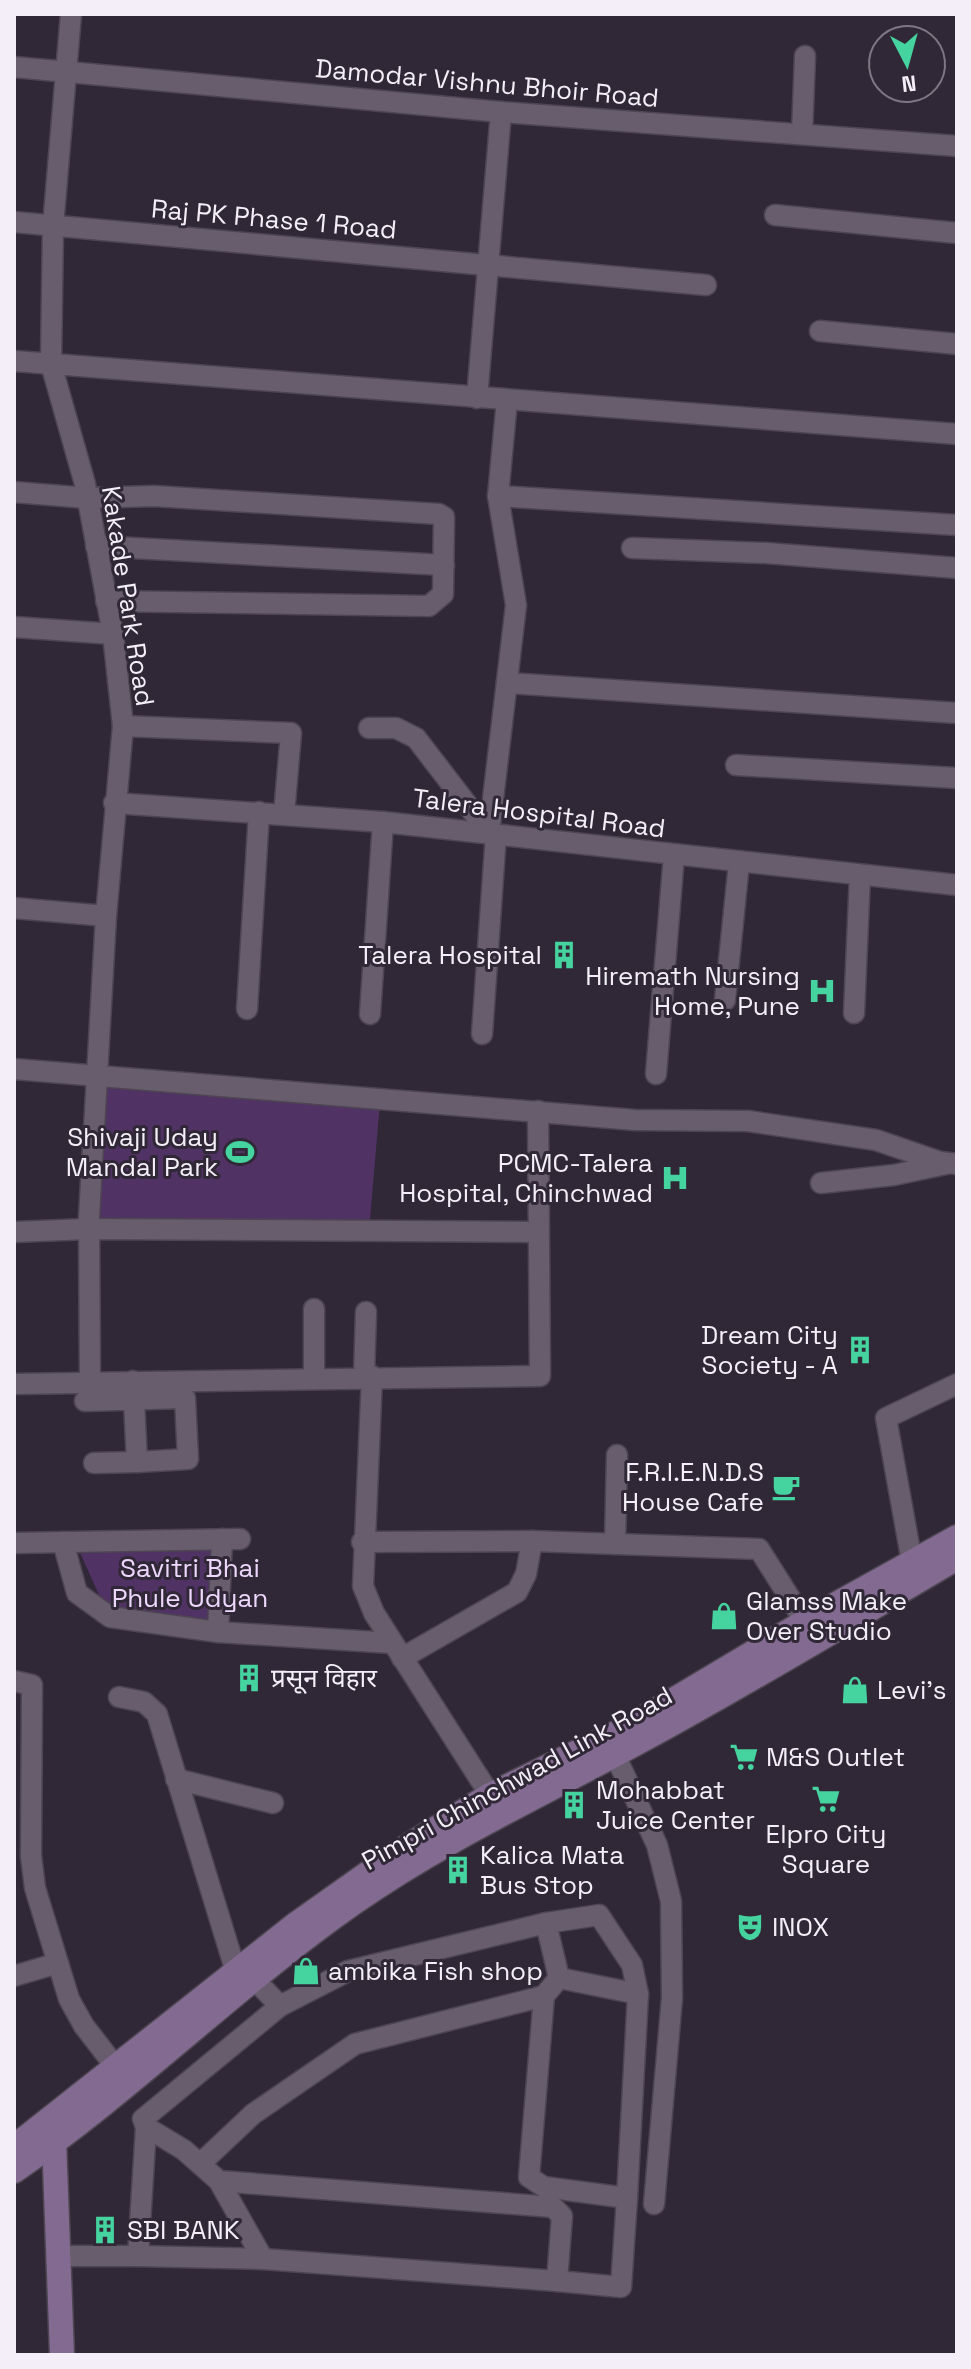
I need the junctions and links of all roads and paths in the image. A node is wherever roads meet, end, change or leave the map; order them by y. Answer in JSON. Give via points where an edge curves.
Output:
{"nodes":[{"id":1,"x":71,"y":14,"type":"edge"},
{"id":2,"x":805,"y":56,"type":"dead end"},
{"id":3,"x":14,"y":67,"type":"edge"},
{"id":4,"x":68,"y":72,"type":"junction"},
{"id":5,"x":501,"y":112,"type":"junction"},
{"id":6,"x":802,"y":134,"type":"junction"},
{"id":7,"x":957,"y":146,"type":"edge"},
{"id":8,"x":775,"y":215,"type":"dead end"},
{"id":9,"x":14,"y":222,"type":"edge"},
{"id":10,"x":53,"y":226,"type":"junction"},
{"id":11,"x":957,"y":233,"type":"edge"},
{"id":12,"x":490,"y":264,"type":"junction"},
{"id":13,"x":706,"y":285,"type":"dead end"},
{"id":14,"x":820,"y":331,"type":"dead end"},
{"id":15,"x":957,"y":344,"type":"edge"},
{"id":16,"x":14,"y":361,"type":"edge"},
{"id":17,"x":51,"y":364,"type":"junction"},
{"id":18,"x":477,"y":398,"type":"junction"},
{"id":19,"x":507,"y":400,"type":"junction"},
{"id":20,"x":957,"y":434,"type":"edge"},
{"id":21,"x":14,"y":492,"type":"edge"},
{"id":22,"x":498,"y":496,"type":"junction"},
{"id":23,"x":87,"y":498,"type":"junction"},
{"id":24,"x":957,"y":525,"type":"edge"},
{"id":25,"x":96,"y":546,"type":"junction"},
{"id":26,"x":632,"y":548,"type":"dead end"},
{"id":27,"x":444,"y":565,"type":"junction"},
{"id":28,"x":957,"y":568,"type":"edge"},
{"id":29,"x":106,"y":601,"type":"junction"},
{"id":30,"x":14,"y":627,"type":"edge"},
{"id":31,"x":113,"y":634,"type":"junction"},
{"id":32,"x":507,"y":683,"type":"junction"},
{"id":33,"x":957,"y":713,"type":"edge"},
{"id":34,"x":123,"y":726,"type":"junction"},
{"id":35,"x":369,"y":728,"type":"dead end"},
{"id":36,"x":736,"y":765,"type":"dead end"},
{"id":37,"x":957,"y":778,"type":"edge"},
{"id":38,"x":114,"y":803,"type":"junction"},
{"id":39,"x":259,"y":812,"type":"junction"},
{"id":40,"x":284,"y":814,"type":"junction"},
{"id":41,"x":383,"y":822,"type":"junction"},
{"id":42,"x":492,"y":834,"type":"junction"},
{"id":43,"x":674,"y":855,"type":"junction"},
{"id":44,"x":739,"y":863,"type":"junction"},
{"id":45,"x":860,"y":875,"type":"junction"},
{"id":46,"x":957,"y":885,"type":"edge"},
{"id":47,"x":14,"y":908,"type":"edge"},
{"id":48,"x":106,"y":916,"type":"junction"},
{"id":49,"x":725,"y":1000,"type":"dead end"},
{"id":50,"x":247,"y":1009,"type":"dead end"},
{"id":51,"x":854,"y":1013,"type":"dead end"},
{"id":52,"x":370,"y":1014,"type":"dead end"},
{"id":53,"x":482,"y":1034,"type":"dead end"},
{"id":54,"x":14,"y":1069,"type":"edge"},
{"id":55,"x":656,"y":1074,"type":"dead end"},
{"id":56,"x":98,"y":1075,"type":"junction"},
{"id":57,"x":538,"y":1111,"type":"junction"},
{"id":58,"x":954,"y":1164,"type":"edge"},
{"id":59,"x":821,"y":1183,"type":"dead end"},
{"id":60,"x":88,"y":1229,"type":"junction"},
{"id":61,"x":14,"y":1232,"type":"edge"},
{"id":62,"x":538,"y":1232,"type":"junction"},
{"id":63,"x":314,"y":1309,"type":"dead end"},
{"id":64,"x":366,"y":1312,"type":"dead end"},
{"id":65,"x":368,"y":1376,"type":"junction"},
{"id":66,"x":314,"y":1377,"type":"junction"},
{"id":67,"x":14,"y":1384,"type":"edge"},
{"id":68,"x":957,"y":1384,"type":"edge"},
{"id":69,"x":134,"y":1391,"type":"junction"},
{"id":70,"x":87,"y":1392,"type":"junction"},
{"id":71,"x":617,"y":1455,"type":"dead end"},
{"id":72,"x":137,"y":1462,"type":"junction"},
{"id":73,"x":94,"y":1463,"type":"dead end"},
{"id":74,"x":957,"y":1537,"type":"edge"},
{"id":75,"x":532,"y":1541,"type":"junction"},
{"id":76,"x":63,"y":1542,"type":"junction"},
{"id":77,"x":362,"y":1542,"type":"junction"},
{"id":78,"x":14,"y":1543,"type":"edge"},
{"id":79,"x":615,"y":1544,"type":"junction"},
{"id":80,"x":957,"y":1558,"type":"edge"},
{"id":81,"x":912,"y":1562,"type":"junction"},
{"id":82,"x":810,"y":1631,"type":"junction"},
{"id":83,"x":218,"y":1632,"type":"junction"},
{"id":84,"x":397,"y":1651,"type":"junction"},
{"id":85,"x":14,"y":1681,"type":"edge"},
{"id":86,"x":119,"y":1697,"type":"dead end"},
{"id":87,"x":612,"y":1746,"type":"junction"},
{"id":88,"x":176,"y":1779,"type":"junction"},
{"id":89,"x":273,"y":1803,"type":"dead end"},
{"id":90,"x":496,"y":1804,"type":"junction"},
{"id":91,"x":546,"y":1923,"type":"junction"},
{"id":92,"x":58,"y":1963,"type":"junction"},
{"id":93,"x":14,"y":1976,"type":"edge"},
{"id":94,"x":245,"y":1976,"type":"junction"},
{"id":95,"x":559,"y":1978,"type":"junction"},
{"id":96,"x":638,"y":1994,"type":"junction"},
{"id":97,"x":544,"y":1996,"type":"junction"},
{"id":98,"x":280,"y":2006,"type":"junction"},
{"id":99,"x":121,"y":2074,"type":"junction"},
{"id":100,"x":146,"y":2127,"type":"junction"},
{"id":101,"x":50,"y":2130,"type":"junction"},
{"id":102,"x":14,"y":2147,"type":"edge"},
{"id":103,"x":200,"y":2164,"type":"junction"},
{"id":104,"x":14,"y":2171,"type":"edge"},
{"id":105,"x":219,"y":2181,"type":"junction"},
{"id":106,"x":627,"y":2198,"type":"junction"},
{"id":107,"x":654,"y":2204,"type":"dead end"},
{"id":108,"x":60,"y":2256,"type":"junction"},
{"id":109,"x":138,"y":2256,"type":"junction"},
{"id":110,"x":263,"y":2259,"type":"junction"},
{"id":111,"x":557,"y":2281,"type":"junction"},
{"id":112,"x":62,"y":2355,"type":"edge"}],
"edges":[{"from":1,"to":4,"type":"street","name":"Kakade Park Road"},
{"from":2,"to":6,"type":"street"},
{"from":3,"to":4,"type":"street","name":"Damodar Vishnu Bhoir Road"},
{"from":4,"to":5,"type":"street","name":"Damodar Vishnu Bhoir Road"},
{"from":4,"to":10,"type":"street","name":"Kakade Park Road"},
{"from":5,"to":6,"type":"street","name":"Damodar Vishnu Bhoir Road"},
{"from":5,"to":12,"type":"street"},
{"from":6,"to":7,"type":"street","name":"Damodar Vishnu Bhoir Road"},
{"from":8,"to":11,"type":"street"},
{"from":9,"to":10,"type":"street","name":"Raj PK Phase 1 Road"},
{"from":10,"to":12,"type":"street","name":"Raj PK Phase 1 Road"},
{"from":10,"to":17,"type":"street","name":"Kakade Park Road"},
{"from":12,"to":13,"type":"street","name":"Raj PK Phase 1 Road"},
{"from":12,"to":18,"type":"street"},
{"from":14,"to":15,"type":"street"},
{"from":16,"to":17,"type":"street"},
{"from":17,"to":18,"type":"street"},
{"from":17,"to":23,"type":"street","name":"Kakade Park Road"},
{"from":18,"to":19,"type":"street"},
{"from":19,"to":20,"type":"street"},
{"from":19,"to":22,"type":"street"},
{"from":21,"to":23,"type":"street"},
{"from":22,"to":24,"type":"street"},
{"from":22,"to":32,"type":"street","via":[[516,587]]},
{"from":23,"to":25,"type":"street","name":"Kakade Park Road"},
{"from":23,"to":27,"type":"street","via":[[154,496],[439,514],[445,523]]},
{"from":25,"to":27,"type":"street"},
{"from":25,"to":29,"type":"street","name":"Kakade Park Road"},
{"from":26,"to":28,"type":"street"},
{"from":27,"to":29,"type":"street","via":[[441,599],[429,606]]},
{"from":29,"to":31,"type":"street","name":"Kakade Park Road"},
{"from":30,"to":31,"type":"street"},
{"from":31,"to":34,"type":"street","name":"Kakade Park Road"},
{"from":32,"to":33,"type":"street"},
{"from":32,"to":42,"type":"street"},
{"from":34,"to":38,"type":"street","name":"Kakade Park Road"},
{"from":34,"to":40,"type":"street","via":[[291,733]]},
{"from":35,"to":42,"type":"street","via":[[396,728],[416,738]]},
{"from":36,"to":37,"type":"street"},
{"from":38,"to":39,"type":"street","name":"Talera Hospital Road"},
{"from":38,"to":48,"type":"street","name":"Kakade Park Road"},
{"from":39,"to":40,"type":"street","name":"Talera Hospital Road"},
{"from":39,"to":50,"type":"street"},
{"from":40,"to":41,"type":"street","name":"Talera Hospital Road"},
{"from":41,"to":42,"type":"street","name":"Talera Hospital Road"},
{"from":41,"to":52,"type":"street"},
{"from":42,"to":43,"type":"street","name":"Talera Hospital Road"},
{"from":42,"to":53,"type":"street"},
{"from":43,"to":44,"type":"street","name":"Talera Hospital Road"},
{"from":43,"to":55,"type":"street"},
{"from":44,"to":45,"type":"street","name":"Talera Hospital Road"},
{"from":44,"to":49,"type":"street"},
{"from":45,"to":46,"type":"street","name":"Talera Hospital Road"},
{"from":45,"to":51,"type":"street"},
{"from":47,"to":48,"type":"street"},
{"from":48,"to":56,"type":"street","name":"Kakade Park Road"},
{"from":54,"to":56,"type":"street"},
{"from":56,"to":57,"type":"street"},
{"from":56,"to":60,"type":"street","name":"Kakade Park Road"},
{"from":57,"to":58,"type":"street","via":[[801,1127],[876,1140]]},
{"from":57,"to":62,"type":"street"},
{"from":58,"to":59,"type":"street"},
{"from":60,"to":61,"type":"street"},
{"from":60,"to":62,"type":"street"},
{"from":60,"to":70,"type":"street","name":"Kakade Park Road"},
{"from":62,"to":65,"type":"street","via":[[540,1376]]},
{"from":63,"to":66,"type":"street"},
{"from":64,"to":65,"type":"street"},
{"from":65,"to":66,"type":"street"},
{"from":65,"to":77,"type":"street"},
{"from":66,"to":69,"type":"street"},
{"from":67,"to":70,"type":"street"},
{"from":68,"to":81,"type":"street","via":[[886,1418]]},
{"from":69,"to":70,"type":"street"},
{"from":69,"to":72,"type":"street"},
{"from":69,"to":72,"type":"street","via":[[183,1398],[188,1404],[190,1457]]},
{"from":71,"to":79,"type":"street"},
{"from":72,"to":73,"type":"street"},
{"from":74,"to":81,"type":"main road","name":"Pimpri Chinchwad Link Road"},
{"from":75,"to":77,"type":"street"},
{"from":75,"to":79,"type":"street"},
{"from":75,"to":84,"type":"street","via":[[517,1592]]},
{"from":76,"to":78,"type":"street"},
{"from":76,"to":83,"type":"street","via":[[77,1593],[110,1617]]},
{"from":76,"to":83,"type":"street","via":[[231,1539]]},
{"from":77,"to":84,"type":"street","via":[[363,1586]]},
{"from":79,"to":82,"type":"street","via":[[759,1549]]},
{"from":80,"to":82,"type":"main road","name":"Pimpri Chinchwad Link Road"},
{"from":81,"to":82,"type":"main road","name":"Pimpri Chinchwad Link Road"},
{"from":82,"to":87,"type":"main road","name":"Pimpri Chinchwad Link Road"},
{"from":83,"to":84,"type":"street"},
{"from":84,"to":90,"type":"street"},
{"from":85,"to":92,"type":"street","via":[[32,1685],[31,1856]]},
{"from":86,"to":88,"type":"street","via":[[153,1708]]},
{"from":87,"to":90,"type":"main road","name":"Pimpri Chinchwad Link Road"},
{"from":87,"to":107,"type":"street","via":[[657,1845],[671,1901],[672,1998]]},
{"from":88,"to":89,"type":"street"},
{"from":88,"to":94,"type":"street"},
{"from":90,"to":94,"type":"main road","name":"Pimpri Chinchwad Link Road","via":[[341,1889]]},
{"from":91,"to":95,"type":"street"},
{"from":91,"to":96,"type":"street","via":[[599,1915],[632,1965]]},
{"from":91,"to":98,"type":"street","via":[[348,1971]]},
{"from":92,"to":93,"type":"street"},
{"from":92,"to":99,"type":"street","via":[[84,2026]]},
{"from":94,"to":98,"type":"street"},
{"from":94,"to":99,"type":"main road","name":"Pimpri Chinchwad Link Road"},
{"from":95,"to":96,"type":"street"},
{"from":95,"to":97,"type":"street"},
{"from":96,"to":106,"type":"street"},
{"from":97,"to":103,"type":"street","via":[[355,2044],[253,2114]]},
{"from":97,"to":106,"type":"street","via":[[529,2177],[544,2187]]},
{"from":98,"to":100,"type":"street","via":[[143,2119]]},
{"from":99,"to":101,"type":"main road","name":"Pimpri Chinchwad Link Road"},
{"from":100,"to":103,"type":"street"},
{"from":100,"to":109,"type":"street"},
{"from":101,"to":102,"type":"main road","name":"Pimpri Chinchwad Link Road"},
{"from":101,"to":104,"type":"main road","name":"Pimpri Chinchwad Link Road"},
{"from":101,"to":108,"type":"main road"},
{"from":103,"to":105,"type":"street"},
{"from":105,"to":110,"type":"street"},
{"from":105,"to":111,"type":"street","via":[[553,2207],[562,2216]]},
{"from":106,"to":111,"type":"street","via":[[621,2287]]},
{"from":108,"to":109,"type":"street"},
{"from":108,"to":112,"type":"main road"},
{"from":109,"to":110,"type":"street"},
{"from":110,"to":111,"type":"street"}]}
